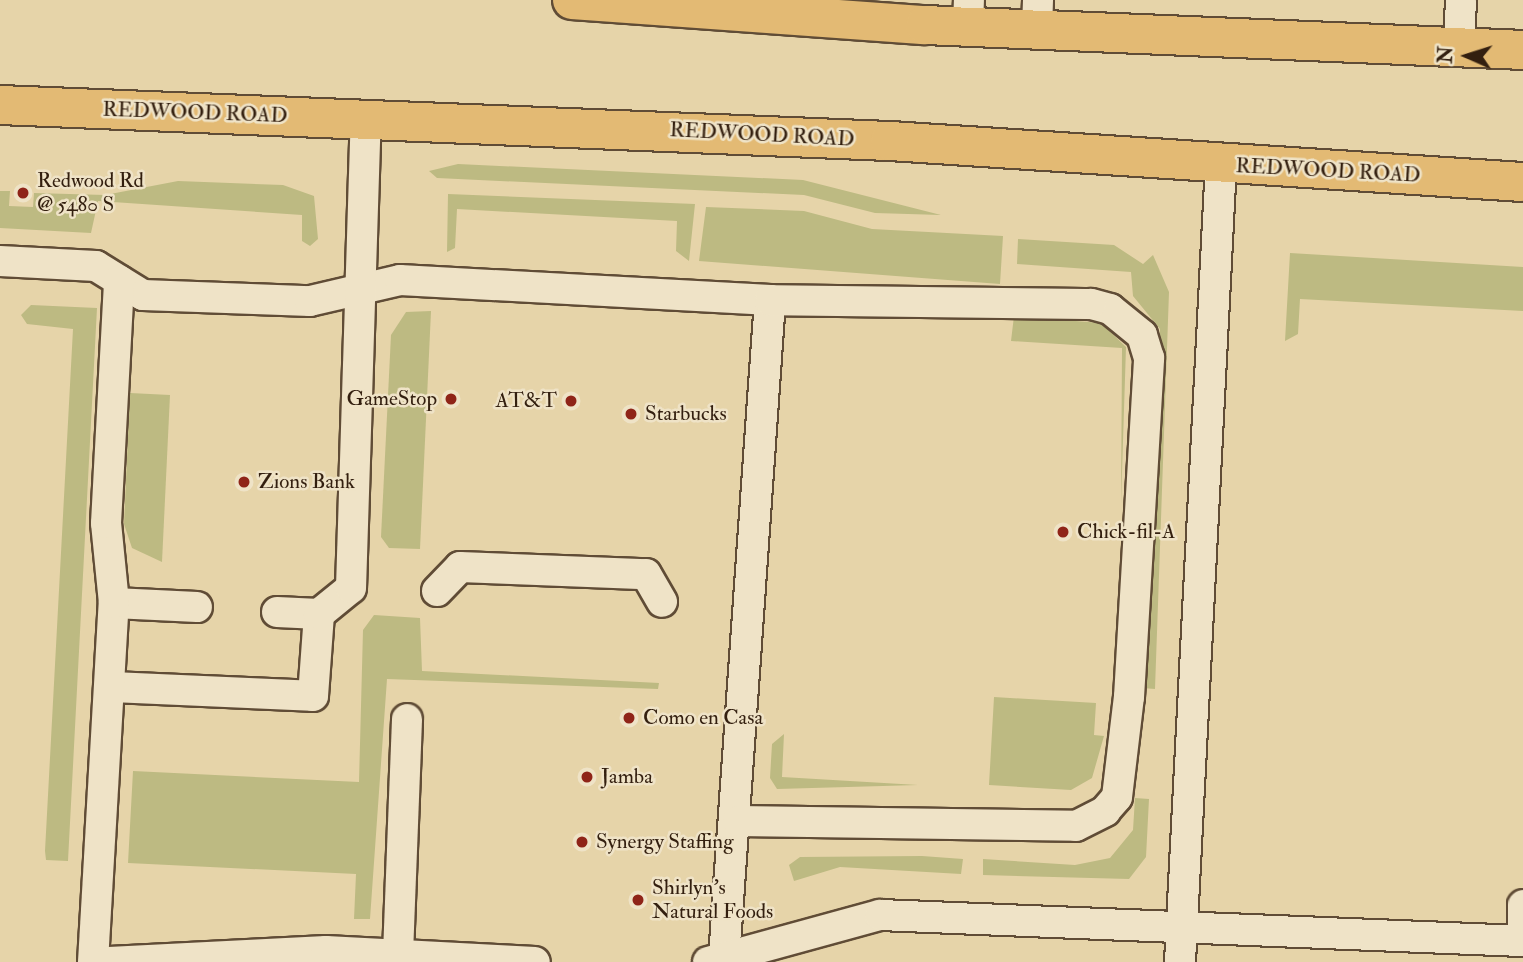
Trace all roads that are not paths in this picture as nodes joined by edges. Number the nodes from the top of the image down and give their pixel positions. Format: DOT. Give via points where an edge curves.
graph roads {
  1 [pos="572,0"];
  2 [pos="1461,0"];
  3 [pos="969,13"];
  4 [pos="1037,14"];
  5 [pos="1459,46"];
  6 [pos="1523,50"];
  7 [pos="0,105"];
  8 [pos="366,120"];
  9 [pos="1221,165"];
  10 [pos="1523,182"];
  11 [pos="0,261"];
  12 [pos="120,280"];
  13 [pos="358,290"];
  14 [pos="770,300"];
  15 [pos="437,591"];
  16 [pos="662,602"];
  17 [pos="114,603"];
  18 [pos="197,607"];
  19 [pos="277,612"];
  20 [pos="319,614"];
  21 [pos="110,687"];
  22 [pos="407,719"];
  23 [pos="738,821"];
  24 [pos="1523,905"];
  25 [pos="1182,927"];
  26 [pos="1522,941"];
  27 [pos="398,954"];
  28 [pos="253,958"];
  29 [pos="716,960"];
  30 [pos="93,962"];
  31 [pos="109,962"];
  32 [pos="535,962"];
  33 [pos="1180,962"];
  1 -- 3 [label="main road"];
  2 -- 5 [label="lane"];
  3 -- 4 [label="main road"];
  4 -- 5 [label="main road"];
  5 -- 6 [label="main road"];
  7 -- 8 [label="main road, REDWOOD ROAD"];
  8 -- 9 [label="main road, REDWOOD ROAD" via="890,141"];
  8 -- 13 [label="lane"];
  9 -- 10 [label="main road, REDWOOD ROAD"];
  9 -- 25 [label="lane"];
  11 -- 12 [label="lane" via="96,266"];
  12 -- 13 [label="lane" via="143,295 310,301"];
  12 -- 17 [label="lane" via="106,523"];
  13 -- 14 [label="lane" via="400,279"];
  13 -- 20 [label="lane" via="351,587"];
  14 -- 23 [label="lane"];
  14 -- 23 [label="lane" via="920,307 949,298 1091,304 1110,309 1142,335 1148,372 1125,763 1117,797 1091,821 1062,829 993,822 821,826"];
  15 -- 16 [label="lane" via="460,567 646,574"];
  17 -- 18 [label="lane"];
  17 -- 21 [label="lane"];
  19 -- 20 [label="lane"];
  20 -- 21 [label="lane" via="313,696"];
  21 -- 30 [label="lane"];
  22 -- 27 [label="lane"];
  23 -- 29 [label="lane"];
  24 -- 26 [label="lane"];
  25 -- 26 [label="lane"];
  25 -- 29 [label="lane" via="880,915"];
  25 -- 33 [label="lane"];
  27 -- 28 [label="lane"];
  27 -- 32 [label="lane"];
  28 -- 31 [label="lane"];
}
